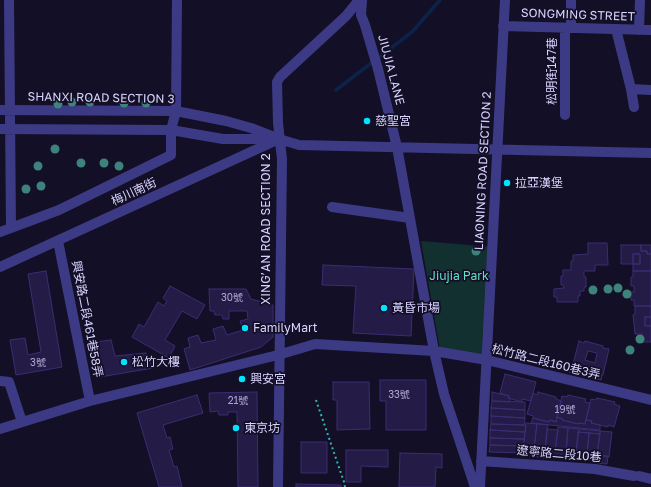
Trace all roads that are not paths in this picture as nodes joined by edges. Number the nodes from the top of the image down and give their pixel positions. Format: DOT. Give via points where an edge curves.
graph roads {
  1 [pos="9,0"];
  2 [pos="177,0"];
  3 [pos="361,0"];
  4 [pos="505,0"];
  5 [pos="571,0"];
  6 [pos="640,0"];
  7 [pos="503,26"];
  8 [pos="568,28"];
  9 [pos="616,29"];
  10 [pos="639,30"];
  11 [pos="651,30"];
  12 [pos="631,89"];
  13 [pos="651,90"];
  14 [pos="634,107"];
  15 [pos="5,110"];
  16 [pos="176,111"];
  17 [pos="565,114"];
  18 [pos="11,128"];
  19 [pos="0,129"];
  20 [pos="171,130"];
  21 [pos="279,139"];
  22 [pos="397,147"];
  23 [pos="497,150"];
  24 [pos="651,153"];
  25 [pos="332,207"];
  26 [pos="410,218"];
  27 [pos="11,228"];
  28 [pos="0,232"];
  29 [pos="58,241"];
  30 [pos="0,267"];
  31 [pos="434,351"];
  32 [pos="278,355"];
  33 [pos="487,360"];
  34 [pos="0,381"];
  35 [pos="651,400"];
  36 [pos="90,401"];
  37 [pos="22,422"];
  38 [pos="0,429"];
  39 [pos="482,461"];
  40 [pos="651,479"];
  41 [pos="278,487"];
  42 [pos="475,487"];
  43 [pos="480,487"];
  1 -- 15 [label="street"];
  2 -- 16 [label="street"];
  3 -- 21 [label="street, XING’AN ROAD SECTION 2" via="277,82"];
  3 -- 22 [label="street, JIUJIA LANE" via="361,15 378,69"];
  4 -- 7 [label="street, LIAONING ROAD SECTION 2"];
  5 -- 8 [label="street, 松明街147巷"];
  6 -- 10 [label="street"];
  7 -- 8 [label="street, SONGMING STREET"];
  7 -- 23 [label="street, LIAONING ROAD SECTION 2"];
  8 -- 9 [label="street, SONGMING STREET"];
  8 -- 17 [label="street, 松明街147巷"];
  9 -- 10 [label="street, SONGMING STREET"];
  9 -- 12 [label="street"];
  10 -- 11 [label="street, SONGMING STREET"];
  12 -- 13 [label="street"];
  12 -- 14 [label="street"];
  15 -- 16 [label="street, SHANXI ROAD SECTION 3"];
  15 -- 18 [label="street"];
  16 -- 20 [label="street"];
  16 -- 21 [label="street, SHANXI ROAD SECTION 3" via="226,121"];
  18 -- 19 [label="street"];
  18 -- 20 [label="street"];
  18 -- 27 [label="street"];
  20 -- 21 [label="street" via="223,139"];
  20 -- 27 [label="street" via="171,155 60,210"];
  21 -- 22 [label="street" via="299,145"];
  21 -- 29 [label="street, 梅川南街"];
  21 -- 32 [label="street, XING’AN ROAD SECTION 2" via="282,159"];
  22 -- 23 [label="street"];
  22 -- 26 [label="street, JIUJIA LANE"];
  23 -- 24 [label="street"];
  23 -- 33 [label="street, LIAONING ROAD SECTION 2"];
  25 -- 26 [label="street"];
  26 -- 31 [label="street, JIUJIA LANE"];
  27 -- 28 [label="street"];
  29 -- 30 [label="street, 梅川南街"];
  29 -- 36 [label="street, 興安路二段461巷58弄"];
  31 -- 32 [label="street, 松竹路二段160巷3弄" via="315,344"];
  31 -- 33 [label="street, 松竹路二段160巷3弄"];
  31 -- 42 [label="street, JIUJIA LANE" via="444,394"];
  32 -- 36 [label="street, 松竹路二段160巷3弄"];
  32 -- 41 [label="street, XING’AN ROAD SECTION 2"];
  33 -- 35 [label="street, 松竹路二段160巷3弄"];
  33 -- 39 [label="street, LIAONING ROAD SECTION 2"];
  34 -- 37 [label="street" via="9,382"];
  36 -- 37 [label="street, 松竹路二段160巷3弄"];
  37 -- 38 [label="street, 松竹路二段160巷3弄"];
  39 -- 40 [label="street, 遼寧路二段10巷" via="595,469"];
  39 -- 43 [label="street, LIAONING ROAD SECTION 2"];
}
